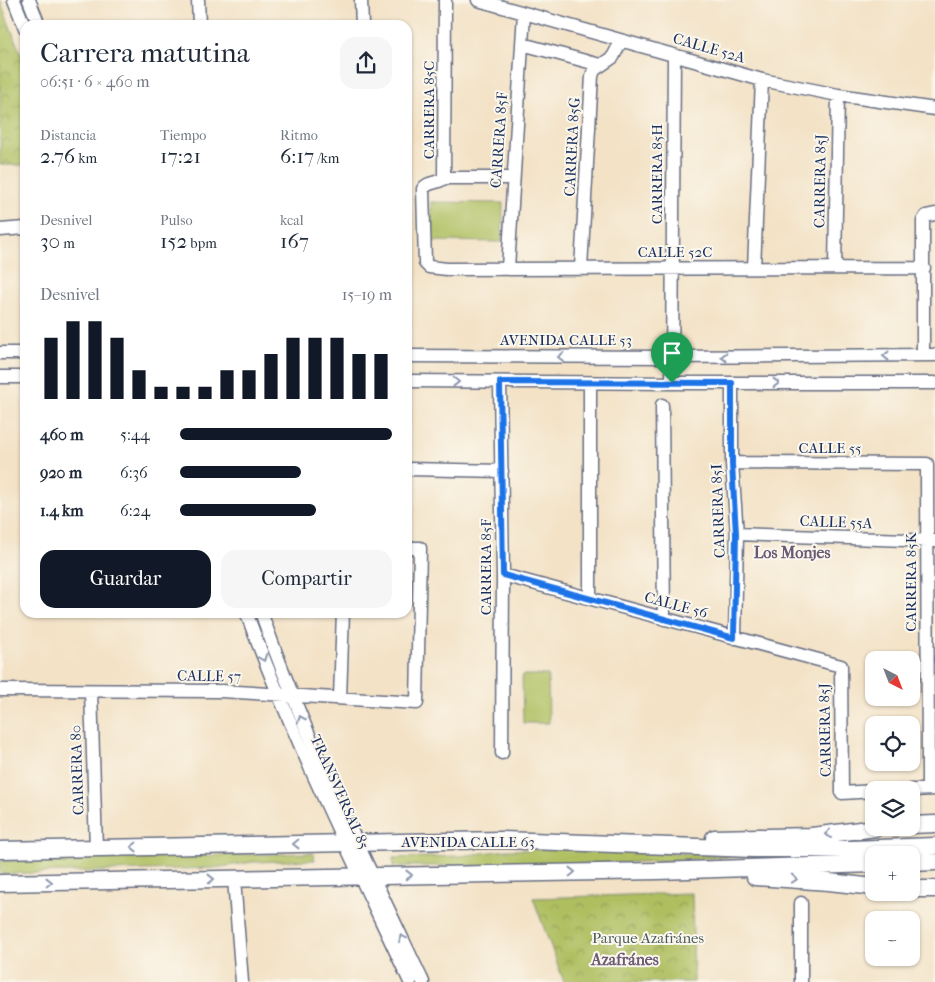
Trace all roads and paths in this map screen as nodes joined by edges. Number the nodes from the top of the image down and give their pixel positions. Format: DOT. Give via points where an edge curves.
graph roads {
  1 [pos="14,0"];
  2 [pos="29,0"];
  3 [pos="198,0"];
  4 [pos="361,0"];
  5 [pos="445,0"];
  6 [pos="485,1"];
  7 [pos="524,13"];
  8 [pos="22,20"];
  9 [pos="37,20"];
  10 [pos="199,20"];
  11 [pos="362,20"];
  12 [pos="621,40"];
  13 [pos="522,44"];
  14 [pos="674,55"];
  15 [pos="600,65"];
  16 [pos="762,80"];
  17 [pos="838,95"];
  18 [pos="933,110"];
  19 [pos="444,178"];
  20 [pos="513,178"];
  21 [pos="930,215"];
  22 [pos="20,228"];
  23 [pos="0,230"];
  24 [pos="426,265"];
  25 [pos="508,268"];
  26 [pos="581,268"];
  27 [pos="673,268"];
  28 [pos="754,268"];
  29 [pos="835,268"];
  30 [pos="924,268"];
  31 [pos="0,353"];
  32 [pos="20,353"];
  33 [pos="929,355"];
  34 [pos="412,356"];
  35 [pos="672,357"];
  36 [pos="0,376"];
  37 [pos="20,377"];
  38 [pos="412,381"];
  39 [pos="500,382"];
  40 [pos="590,383"];
  41 [pos="672,383"];
  42 [pos="732,383"];
  43 [pos="935,383"];
  44 [pos="662,405"];
  45 [pos="732,464"];
  46 [pos="927,464"];
  47 [pos="412,469"];
  48 [pos="502,471"];
  49 [pos="736,534"];
  50 [pos="931,540"];
  51 [pos="414,548"];
  52 [pos="503,575"];
  53 [pos="590,598"];
  54 [pos="249,618"];
  55 [pos="263,618"];
  56 [pos="343,618"];
  57 [pos="664,619"];
  58 [pos="734,638"];
  59 [pos="840,666"];
  60 [pos="0,690"];
  61 [pos="91,691"];
  62 [pos="285,695"];
  63 [pos="340,698"];
  64 [pos="502,753"];
  65 [pos="931,789"];
  66 [pos="865,792"];
  67 [pos="935,824"];
  68 [pos="920,825"];
  69 [pos="865,829"];
  70 [pos="351,843"];
  71 [pos="652,844"];
  72 [pos="935,846"];
  73 [pos="96,848"];
  74 [pos="0,850"];
  75 [pos="851,857"];
  76 [pos="865,861"];
  77 [pos="935,862"];
  78 [pos="920,863"];
  79 [pos="658,871"];
  80 [pos="367,876"];
  81 [pos="234,879"];
  82 [pos="0,883"];
  83 [pos="865,886"];
  84 [pos="920,889"];
  85 [pos="935,889"];
  86 [pos="801,903"];
  87 [pos="242,982"];
  88 [pos="410,982"];
  89 [pos="423,982"];
  90 [pos="801,982"];
  1 -- 8 [label="street"];
  2 -- 9 [label="street"];
  3 -- 10 [label="street"];
  4 -- 11 [label="street"];
  5 -- 19 [label="street, CARRERA 85C"];
  6 -- 7 [label="street, CALLE 52A"];
  7 -- 12 [label="street, CALLE 52A"];
  7 -- 13 [label="street, CARRERA 85F"];
  12 -- 14 [label="street, CALLE 52A"];
  12 -- 15 [label="street, CARRERA 85G" via="613,57"];
  13 -- 15 [label="street"];
  13 -- 20 [label="street, CARRERA 85F"];
  14 -- 16 [label="street, CALLE 52A"];
  14 -- 27 [label="street, CARRERA 85H"];
  15 -- 26 [label="street, CARRERA 85G" via="592,76"];
  16 -- 17 [label="street, CALLE 52A"];
  16 -- 28 [label="street"];
  17 -- 18 [label="street, CALLE 52A"];
  17 -- 29 [label="street, CARRERA 85J"];
  19 -- 20 [label="street"];
  19 -- 24 [label="street, CARRERA 85C" via="423,189"];
  20 -- 25 [label="street, CARRERA 85F"];
  21 -- 30 [label="street" via="923,221"];
  22 -- 23 [label="street"];
  24 -- 25 [label="street, CALLE 52C" via="447,269"];
  25 -- 26 [label="street, CALLE 52C"];
  26 -- 27 [label="street, CALLE 52C"];
  27 -- 28 [label="street, CALLE 52C"];
  27 -- 35 [label="street, CARRERA 85H"];
  28 -- 29 [label="street, CALLE 52C"];
  29 -- 30 [label="street, CALLE 52C"];
  30 -- 33 [label="street"];
  31 -- 32 [label="street"];
  33 -- 35 [label="street, AVENIDA CALLE 53, one-way"];
  35 -- 34 [label="street, AVENIDA CALLE 53, one-way"];
  35 -- 41 [label="street, CARRERA 85H"];
  36 -- 37 [label="street"];
  38 -- 39 [label="street, one-way"];
  39 -- 40 [label="street"];
  39 -- 48 [label="street, CARRERA 85F"];
  40 -- 41 [label="street"];
  40 -- 53 [label="street"];
  41 -- 42 [label="street"];
  42 -- 43 [label="street, one-way"];
  42 -- 45 [label="street, CARRERA 85I"];
  44 -- 57 [label="street"];
  45 -- 46 [label="street, CALLE 55"];
  45 -- 49 [label="street, CARRERA 85I"];
  46 -- 50 [label="street, CARRERA 85K"];
  47 -- 48 [label="street"];
  48 -- 52 [label="street, CARRERA 85F"];
  49 -- 50 [label="street, CALLE 55A"];
  49 -- 58 [label="street, CARRERA 85I"];
  50 -- 65 [label="street, CARRERA 85K"];
  51 -- 63 [label="street, CALLE 57" via="417,703"];
  52 -- 53 [label="street, CALLE 56"];
  52 -- 64 [label="street, CARRERA 85F"];
  53 -- 57 [label="street, CALLE 56"];
  54 -- 62 [label="street, TRANSVERSAL 85, one-way"];
  55 -- 62 [label="street, TRANSVERSAL 85"];
  56 -- 63 [label="street"];
  57 -- 58 [label="street, CALLE 56"];
  58 -- 59 [label="street, CALLE 56"];
  59 -- 66 [label="street, CARRERA 85J" via="842,793"];
  60 -- 61 [label="street, CALLE 57"];
  61 -- 62 [label="street, CALLE 57" via="221,691"];
  61 -- 73 [label="street, CARRERA 80"];
  62 -- 63 [label="street, CALLE 57"];
  62 -- 70 [label="street, TRANSVERSAL 85"];
  67 -- 68 [label="main road"];
  69 -- 71 [label="main road, one-way" via="812,836 729,837"];
  70 -- 71 [label="main road, AVENIDA CALLE 63" via="502,840"];
  70 -- 73 [label="main road, AVENIDA CALLE 63, one-way"];
  70 -- 80 [label="street, TRANSVERSAL 85"];
  71 -- 75 [label="main road, AVENIDA CALLE 63"];
  72 -- 75 [label="main road, AVENIDA CALLE 63"];
  73 -- 74 [label="main road, AVENIDA CALLE 63"];
  75 -- 76 [label="main road, AVENIDA CALLE 63"];
  75 -- 79 [label="main road, AVENIDA CALLE 63"];
  77 -- 78 [label="main road"];
  80 -- 79 [label="main road, AVENIDA CALLE 63, one-way"];
  79 -- 83 [label="main road, one-way"];
  80 -- 81 [label="main road, AVENIDA CALLE 63"];
  80 -- 88 [label="street, TRANSVERSAL 85"];
  89 -- 80 [label="street, TRANSVERSAL 85, one-way"];
  82 -- 81 [label="main road, AVENIDA CALLE 63, one-way"];
  81 -- 87 [label="street"];
  84 -- 85 [label="main road"];
  86 -- 90 [label="street"];
}
